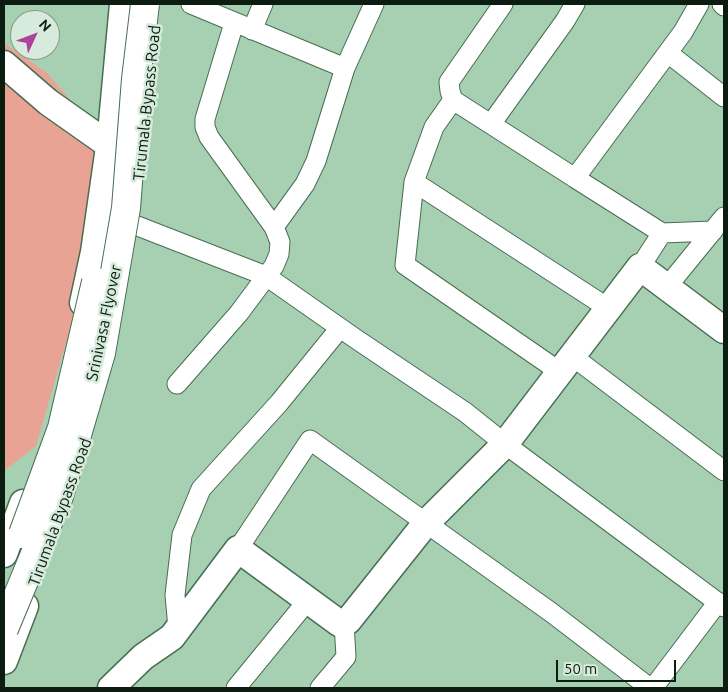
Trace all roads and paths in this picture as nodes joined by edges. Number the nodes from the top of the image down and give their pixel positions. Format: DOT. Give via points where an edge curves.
graph roads {
  1 [pos="123,4"];
  2 [pos="130,4"];
  3 [pos="145,4"];
  4 [pos="158,4"];
  5 [pos="191,4"];
  6 [pos="262,4"];
  7 [pos="374,4"];
  8 [pos="503,4"];
  9 [pos="575,4"];
  10 [pos="699,4"];
  11 [pos="234,23"];
  12 [pos="252,30"];
  13 [pos="668,53"];
  14 [pos="4,64"];
  15 [pos="345,68"];
  16 [pos="724,97"];
  17 [pos="453,100"];
  18 [pos="490,124"];
  19 [pos="109,145"];
  20 [pos="140,147"];
  21 [pos="575,178"];
  22 [pos="414,182"];
  23 [pos="718,224"];
  24 [pos="135,225"];
  25 [pos="274,227"];
  26 [pos="662,233"];
  27 [pos="640,267"];
  28 [pos="266,276"];
  29 [pos="666,288"];
  30 [pos="608,308"];
  31 [pos="340,328"];
  32 [pos="724,330"];
  33 [pos="566,364"];
  34 [pos="177,384"];
  35 [pos="505,444"];
  36 [pos="724,471"];
  37 [pos="426,523"];
  38 [pos="238,549"];
  39 [pos="4,554"];
  40 [pos="4,581"];
  41 [pos="308,600"];
  42 [pos="721,605"];
  43 [pos="344,623"];
  44 [pos="178,628"];
  45 [pos="4,629"];
  46 [pos="4,661"];
  47 [pos="111,688"];
  48 [pos="236,688"];
  49 [pos="320,688"];
  50 [pos="652,688"];
  1 -- 19 [label="street, Tirumala Bypass Road"];
  2 -- 40 [label="main road, Srinivasa Flyover, bridge" via="119,138 102,251 62,428"];
  3 -- 45 [label="main road, Srinivasa Flyover, bridge" via="126,208 101,353 58,496"];
  4 -- 20 [label="street, Tirumala Bypass Road"];
  5 -- 11 [label="street"];
  6 -- 12 [label="street"];
  7 -- 15 [label="street"];
  8 -- 17 [label="street" via="449,82"];
  9 -- 18 [label="street"];
  10 -- 13 [label="street"];
  11 -- 12 [label="street"];
  11 -- 25 [label="street" via="205,127"];
  12 -- 15 [label="street"];
  13 -- 16 [label="street"];
  13 -- 21 [label="street"];
  14 -- 19 [label="street" via="48,102"];
  15 -- 25 [label="street" via="316,161 305,184"];
  17 -- 18 [label="street"];
  17 -- 22 [label="street" via="434,126"];
  18 -- 21 [label="street"];
  19 -- 20 [label="street"];
  19 -- 39 [label="street, Tirumala Bypass Road" via="94,252 80,320 44,448"];
  20 -- 24 [label="street, Tirumala Bypass Road"];
  21 -- 26 [label="street"];
  22 -- 30 [label="street"];
  22 -- 33 [label="street" via="405,265"];
  23 -- 26 [label="street"];
  23 -- 29 [label="street"];
  24 -- 28 [label="street"];
  24 -- 46 [label="street, Tirumala Bypass Road" via="110,362 79,471"];
  25 -- 28 [label="street" via="280,242 279,254"];
  26 -- 27 [label="street"];
  27 -- 29 [label="street"];
  27 -- 30 [label="street"];
  28 -- 31 [label="street"];
  28 -- 34 [label="street" via="239,313"];
  29 -- 32 [label="street"];
  30 -- 33 [label="street"];
  31 -- 35 [label="street" via="466,412"];
  31 -- 44 [label="street" via="279,403 201,489 182,535 175,595"];
  33 -- 35 [label="street"];
  33 -- 36 [label="street"];
  35 -- 37 [label="street"];
  35 -- 42 [label="street"];
  37 -- 38 [label="street" via="310,440"];
  37 -- 43 [label="street"];
  37 -- 50 [label="street"];
  38 -- 41 [label="street"];
  38 -- 44 [label="street"];
  41 -- 43 [label="street" via="339,623"];
  41 -- 48 [label="street"];
  42 -- 50 [label="street"];
  43 -- 49 [label="street" via="346,657"];
  44 -- 47 [label="street" via="172,637 143,657"];
}
